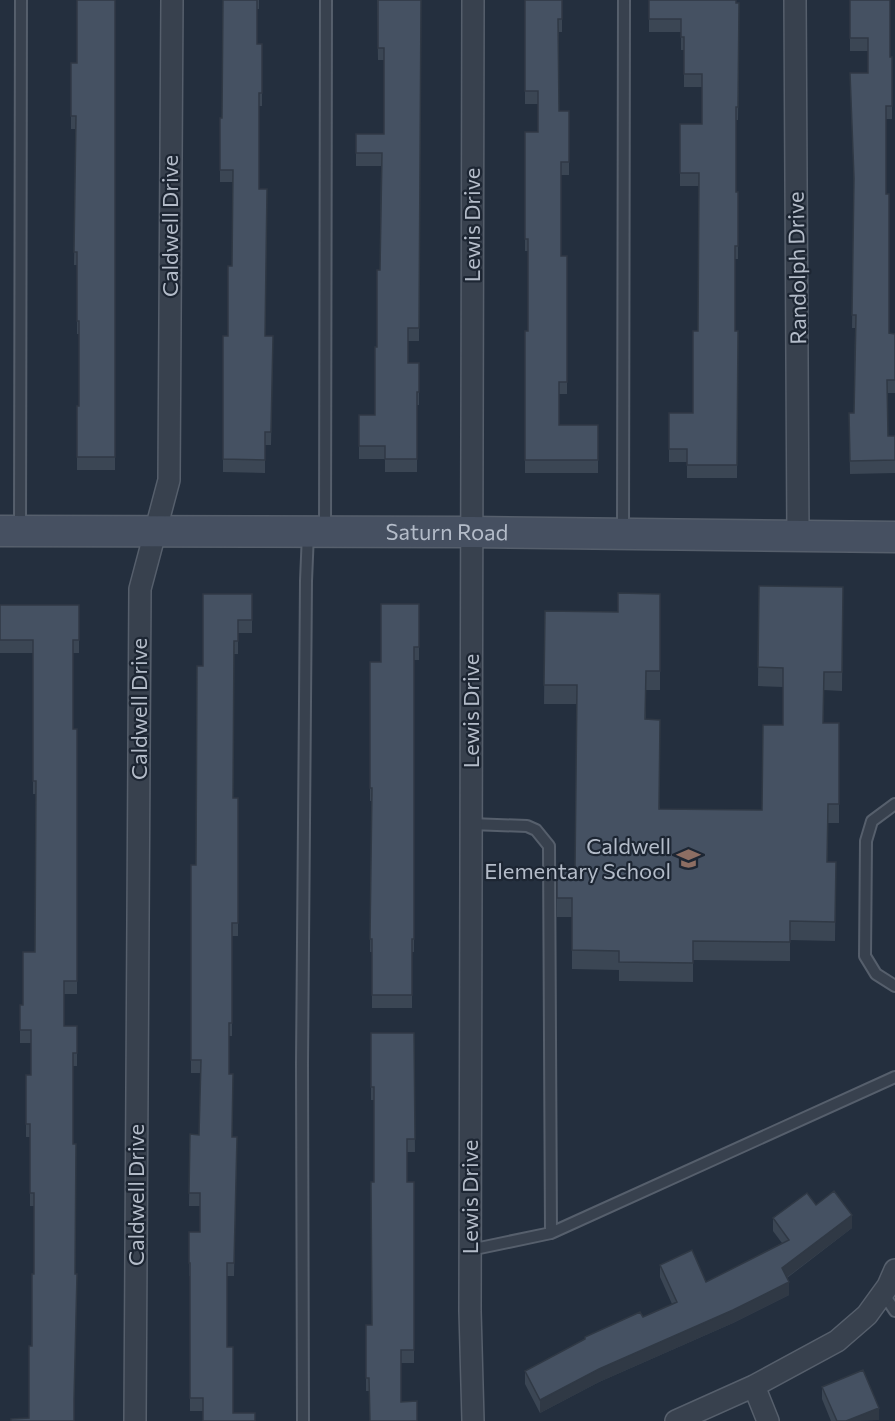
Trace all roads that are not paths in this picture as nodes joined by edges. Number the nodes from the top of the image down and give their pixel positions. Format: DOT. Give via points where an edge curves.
graph roads {
  1 [pos="21,0"];
  2 [pos="172,0"];
  3 [pos="326,0"];
  4 [pos="472,0"];
  5 [pos="624,0"];
  6 [pos="795,0"];
  7 [pos="10,531"];
  8 [pos="155,531"];
  9 [pos="317,532"];
  10 [pos="472,532"];
  11 [pos="623,534"];
  12 [pos="798,536"];
  13 [pos="895,537"];
  14 [pos="895,804"];
  15 [pos="471,824"];
  16 [pos="895,986"];
  17 [pos="895,1077"];
  18 [pos="550,1233"];
  19 [pos="470,1250"];
  20 [pos="895,1270"];
  21 [pos="883,1293"];
  22 [pos="895,1311"];
  23 [pos="754,1386"];
  24 [pos="135,1421"];
  25 [pos="303,1421"];
  26 [pos="473,1421"];
  27 [pos="676,1421"];
  28 [pos="768,1421"];
  1 -- 7 [label="lane"];
  2 -- 8 [label="street, Caldwell Drive" via="169,480"];
  3 -- 9 [label="lane"];
  4 -- 10 [label="street, Lewis Drive"];
  5 -- 11 [label="lane"];
  6 -- 12 [label="street, Randolph Drive"];
  7 -- 8 [label="street, Saturn Road"];
  8 -- 9 [label="street, Saturn Road"];
  8 -- 24 [label="street, Caldwell Drive" via="140,589"];
  9 -- 10 [label="street, Saturn Road"];
  9 -- 25 [label="lane" via="306,581"];
  10 -- 11 [label="street, Saturn Road"];
  10 -- 15 [label="street, Lewis Drive"];
  11 -- 12 [label="street, Saturn Road"];
  12 -- 13 [label="street, Saturn Road"];
  14 -- 16 [label="lane" via="872,821 866,841 865,933 865,956 876,974"];
  15 -- 18 [label="lane" via="527,826 549,846"];
  15 -- 19 [label="street, Lewis Drive"];
  17 -- 18 [label="lane"];
  18 -- 19 [label="lane"];
  19 -- 26 [label="street, Lewis Drive"];
  20 -- 21 [label="street"];
  21 -- 22 [label="lane"];
  21 -- 23 [label="street" via="867,1315 837,1341"];
  23 -- 27 [label="street"];
  23 -- 28 [label="street"];
}
